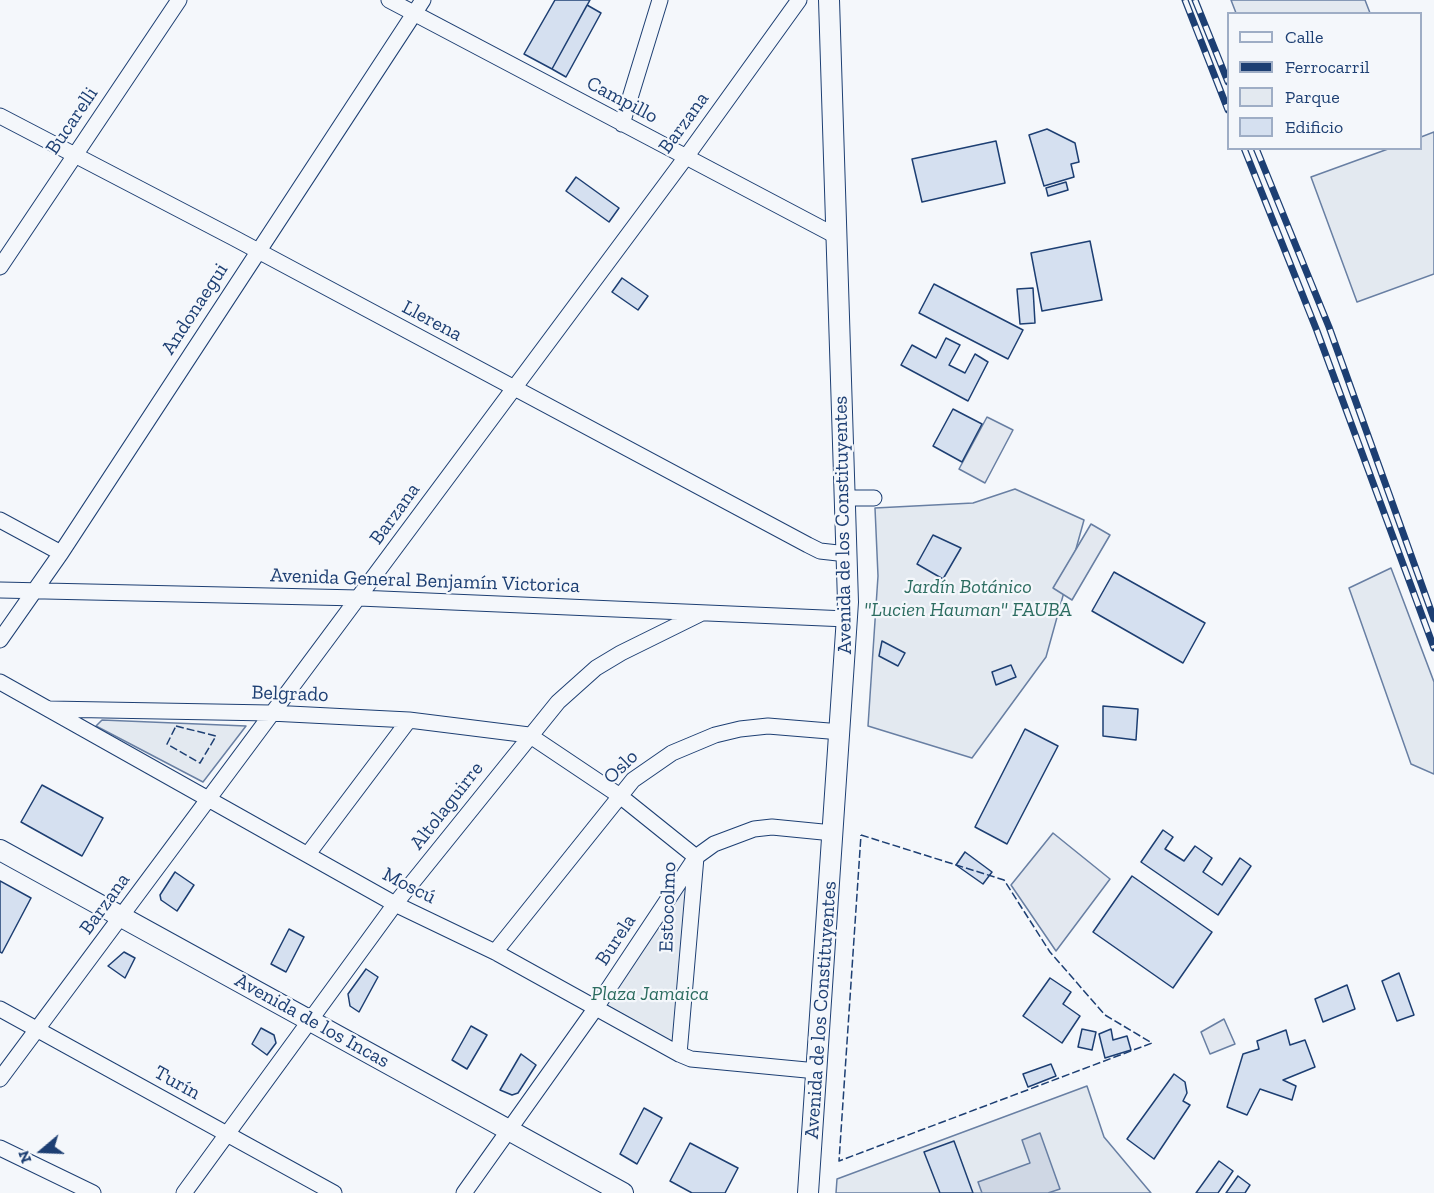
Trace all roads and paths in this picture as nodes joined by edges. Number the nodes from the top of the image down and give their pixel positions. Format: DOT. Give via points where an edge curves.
graph roads {
  1 [pos="179,0"];
  2 [pos="389,0"];
  3 [pos="423,0"];
  4 [pos="660,0"];
  5 [pos="799,0"];
  6 [pos="829,0"];
  7 [pos="414,14"];
  8 [pos="0,116"];
  9 [pos="622,124"];
  10 [pos="74,155"];
  11 [pos="686,157"];
  12 [pos="836,236"];
  13 [pos="258,251"];
  14 [pos="0,267"];
  15 [pos="513,389"];
  16 [pos="845,498"];
  17 [pos="874,498"];
  18 [pos="0,520"];
  19 [pos="61,553"];
  20 [pos="847,554"];
  21 [pos="0,590"];
  22 [pos="35,591"];
  23 [pos="359,598"];
  24 [pos="704,612"];
  25 [pos="847,619"];
  26 [pos="0,640"];
  27 [pos="0,682"];
  28 [pos="48,709"];
  29 [pos="270,713"];
  30 [pos="409,720"];
  31 [pos="841,732"];
  32 [pos="529,735"];
  33 [pos="620,796"];
  34 [pos="207,798"];
  35 [pos="834,833"];
  36 [pos="0,850"];
  37 [pos="308,854"];
  38 [pos="696,857"];
  39 [pos="395,904"];
  40 [pos="122,917"];
  41 [pos="495,952"];
  42 [pos="0,1009"];
  43 [pos="595,1010"];
  44 [pos="312,1021"];
  45 [pos="38,1029"];
  46 [pos="679,1054"];
  47 [pos="817,1071"];
  48 [pos="0,1079"];
  49 [pos="510,1130"];
  50 [pos="227,1135"];
  51 [pos="0,1148"];
  52 [pos="93,1193"];
  53 [pos="184,1193"];
  54 [pos="334,1193"];
  55 [pos="464,1193"];
  56 [pos="623,1193"];
  57 [pos="808,1193"];
  1 -- 10 [label="street, Bucarelli"];
  2 -- 7 [label="street, Campillo"];
  3 -- 7 [label="street, Andonaegui"];
  4 -- 9 [label="street"];
  5 -- 11 [label="street, Barzana"];
  6 -- 12 [label="main road, Avenida de los Constituyentes"];
  7 -- 9 [label="street, Campillo"];
  7 -- 13 [label="street, Andonaegui"];
  8 -- 10 [label="street, Llerena"];
  9 -- 11 [label="street, Campillo"];
  10 -- 13 [label="street, Llerena"];
  10 -- 14 [label="street, Bucarelli"];
  11 -- 12 [label="street, Campillo"];
  11 -- 15 [label="street, Barzana"];
  12 -- 16 [label="main road, Avenida de los Constituyentes"];
  13 -- 15 [label="street, Llerena"];
  13 -- 19 [label="street, Andonaegui"];
  15 -- 20 [label="street, Llerena" via="814,548"];
  15 -- 23 [label="street, Barzana"];
  16 -- 17 [label="street"];
  16 -- 20 [label="main road, Avenida de los Constituyentes"];
  18 -- 19 [label="street"];
  19 -- 22 [label="street, Andonaegui"];
  20 -- 25 [label="main road, Avenida de los Constituyentes"];
  21 -- 22 [label="street, Avenida General Benjamín Victorica"];
  22 -- 23 [label="street, Avenida General Benjamín Victorica"];
  22 -- 26 [label="street, Andonaegui"];
  23 -- 24 [label="street, Avenida General Benjamín Victorica"];
  23 -- 29 [label="street, Barzana"];
  24 -- 25 [label="street, Avenida General Benjamín Victorica"];
  24 -- 32 [label="street, Altolaguirre" via="596,668"];
  25 -- 31 [label="main road, Avenida de los Constituyentes"];
  27 -- 28 [label="street, Moscú"];
  28 -- 29 [label="street, Belgrado"];
  28 -- 34 [label="street, Moscú"];
  29 -- 30 [label="street, Belgrado"];
  29 -- 34 [label="street, Barzana"];
  30 -- 32 [label="street, Belgrado"];
  30 -- 37 [label="street"];
  31 -- 33 [label="street, Oslo" via="768,726 715,735 652,765"];
  31 -- 35 [label="main road, Avenida de los Constituyentes"];
  32 -- 33 [label="street, Estocolmo"];
  32 -- 39 [label="street, Altolaguirre"];
  33 -- 38 [label="street, Estocolmo"];
  33 -- 41 [label="street, Oslo"];
  34 -- 37 [label="street, Moscú"];
  34 -- 40 [label="street, Barzana"];
  35 -- 38 [label="street, Burela" via="753,829 714,844"];
  35 -- 47 [label="main road, Avenida de los Constituyentes"];
  36 -- 40 [label="main road, Avenida de los Incas"];
  37 -- 39 [label="street, Moscú"];
  38 -- 43 [label="street, Burela"];
  38 -- 46 [label="street, Estocolmo"];
  39 -- 41 [label="street, Moscú"];
  39 -- 44 [label="street, Altolaguirre"];
  40 -- 44 [label="main road, Avenida de los Incas"];
  40 -- 45 [label="street, Barzana"];
  41 -- 43 [label="street, Moscú"];
  42 -- 45 [label="street, Turín"];
  43 -- 46 [label="street, Moscú"];
  43 -- 49 [label="street, Burela"];
  44 -- 49 [label="main road, Avenida de los Incas"];
  44 -- 50 [label="street, Altolaguirre"];
  45 -- 48 [label="street, Barzana"];
  45 -- 50 [label="street, Turín"];
  46 -- 47 [label="street, Moscú" via="691,1059"];
  47 -- 57 [label="main road, Avenida de los Constituyentes"];
  49 -- 55 [label="street, Burela"];
  49 -- 56 [label="main road, Avenida de los Incas"];
  50 -- 53 [label="street, Altolaguirre"];
  50 -- 54 [label="street, Turín"];
  51 -- 52 [label="street"];
}
